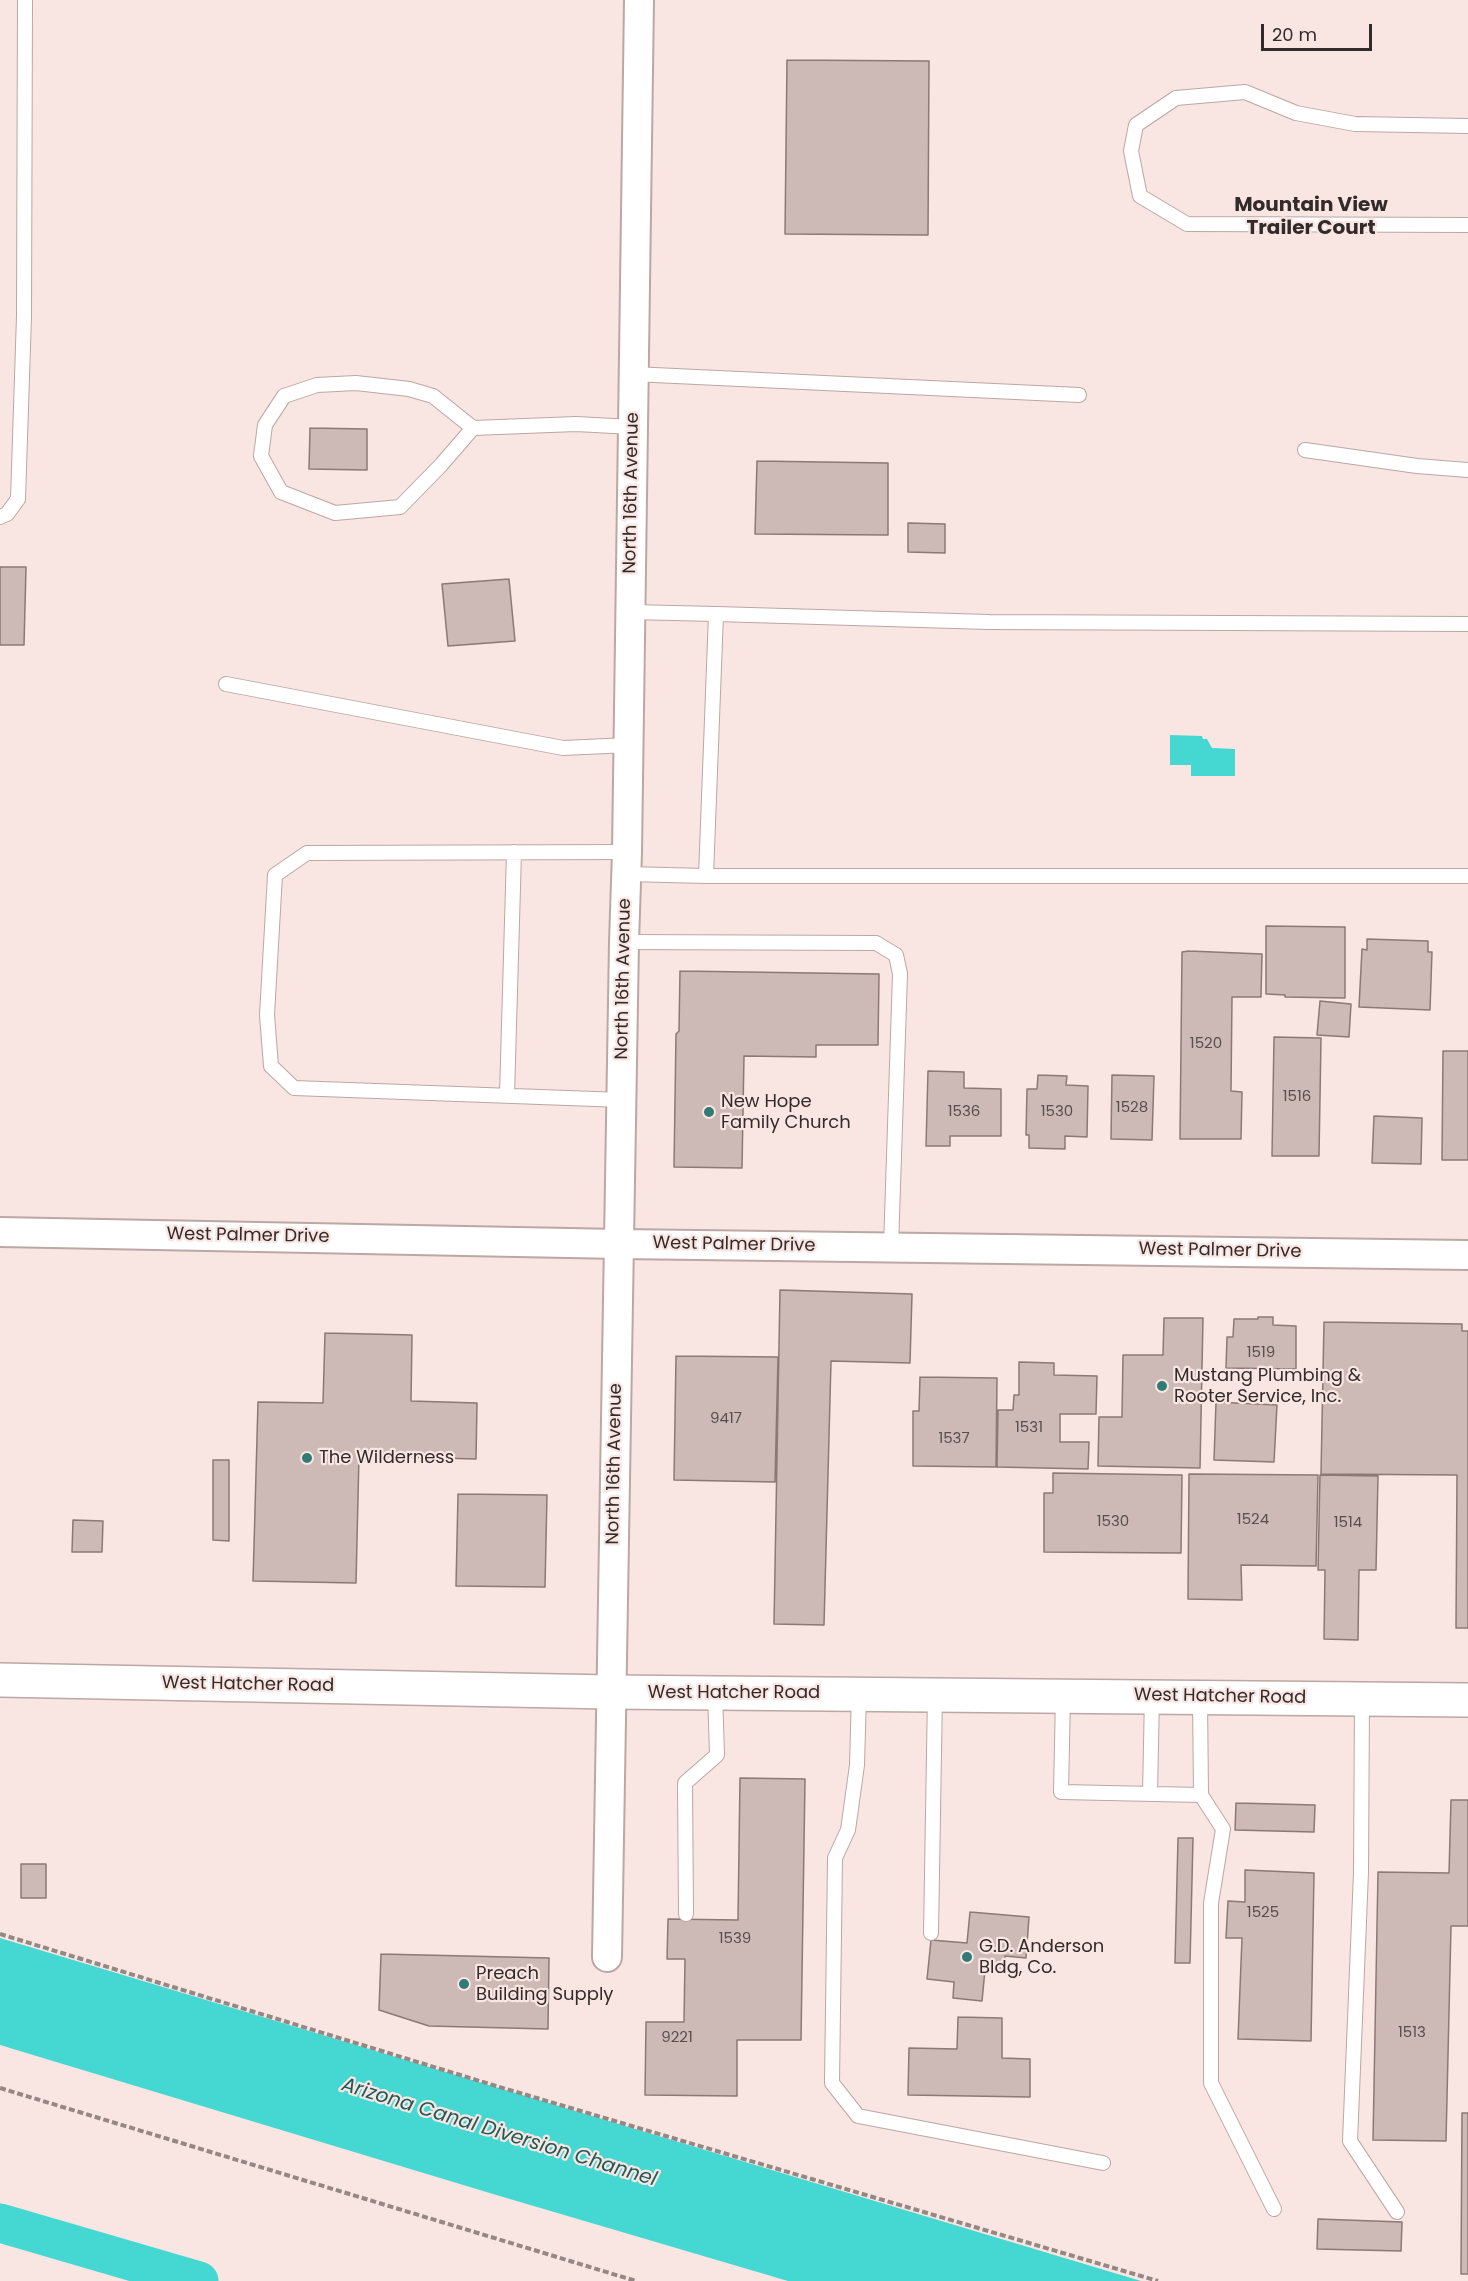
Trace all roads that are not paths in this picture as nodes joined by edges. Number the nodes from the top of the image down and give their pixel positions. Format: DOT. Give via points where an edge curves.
graph roads {
  1 [pos="25,0"];
  2 [pos="639,0"];
  3 [pos="1468,126"];
  4 [pos="1468,225"];
  5 [pos="633,374"];
  6 [pos="1079,395"];
  7 [pos="632,427"];
  8 [pos="473,428"];
  9 [pos="1305,450"];
  10 [pos="1468,470"];
  11 [pos="0,517"];
  12 [pos="631,612"];
  13 [pos="716,614"];
  14 [pos="1468,624"];
  15 [pos="226,684"];
  16 [pos="629,745"];
  17 [pos="514,852"];
  18 [pos="627,863"];
  19 [pos="706,876"];
  20 [pos="1468,876"];
  21 [pos="624,942"];
  22 [pos="507,1095"];
  23 [pos="622,1100"];
  24 [pos="0,1232"];
  25 [pos="620,1244"];
  26 [pos="891,1247"];
  27 [pos="1468,1255"];
  28 [pos="0,1680"];
  29 [pos="610,1692"];
  30 [pos="715,1692"];
  31 [pos="859,1694"];
  32 [pos="935,1694"];
  33 [pos="1063,1696"];
  34 [pos="1152,1696"];
  35 [pos="1200,1697"];
  36 [pos="1362,1699"];
  37 [pos="1468,1701"];
  38 [pos="1150,1794"];
  39 [pos="1201,1795"];
  40 [pos="686,1914"];
  41 [pos="931,1933"];
  42 [pos="607,1957"];
  43 [pos="1103,2163"];
  44 [pos="1274,2208"];
  45 [pos="1397,2212"];
  1 -- 11 [label="lane" via="24,316 18,499"];
  2 -- 5 [label="street, North 16th Avenue"];
  3 -- 4 [label="lane" via="1355,124 1296,113 1245,92 1176,98 1136,125 1131,151 1140,196 1187,224"];
  5 -- 6 [label="lane"];
  5 -- 7 [label="street, North 16th Avenue"];
  7 -- 8 [label="lane" via="576,424"];
  7 -- 12 [label="street, North 16th Avenue"];
  8 -- 8 [label="lane" via="433,396 409,389 356,383 316,385 284,396 265,425 261,456 281,492 335,513 400,507"];
  9 -- 10 [label="lane"];
  12 -- 13 [label="lane"];
  12 -- 16 [label="street, North 16th Avenue"];
  13 -- 14 [label="lane" via="989,622"];
  13 -- 19 [label="lane"];
  15 -- 16 [label="lane" via="563,748"];
  16 -- 18 [label="street, North 16th Avenue"];
  17 -- 18 [label="lane"];
  17 -- 22 [label="lane"];
  17 -- 22 [label="lane" via="307,853 275,875 267,1015 271,1066 294,1088"];
  18 -- 19 [label="lane"];
  18 -- 21 [label="street, North 16th Avenue"];
  19 -- 20 [label="lane"];
  21 -- 23 [label="street, North 16th Avenue"];
  21 -- 26 [label="lane" via="876,943 896,955 900,974"];
  22 -- 23 [label="lane"];
  23 -- 25 [label="street, North 16th Avenue"];
  24 -- 25 [label="street, West Palmer Drive"];
  25 -- 26 [label="street, West Palmer Drive"];
  25 -- 29 [label="street, North 16th Avenue"];
  26 -- 27 [label="street, West Palmer Drive"];
  28 -- 29 [label="street, West Hatcher Road"];
  29 -- 30 [label="street, West Hatcher Road"];
  29 -- 42 [label="street, North 16th Avenue"];
  30 -- 31 [label="street, West Hatcher Road"];
  30 -- 40 [label="lane" via="717,1755 685,1783"];
  31 -- 32 [label="street, West Hatcher Road"];
  31 -- 43 [label="lane" via="857,1766 848,1830 835,1858 832,2083 858,2116"];
  32 -- 33 [label="street, West Hatcher Road"];
  32 -- 41 [label="lane"];
  33 -- 34 [label="street, West Hatcher Road"];
  33 -- 38 [label="lane" via="1061,1792"];
  34 -- 35 [label="street, West Hatcher Road"];
  34 -- 38 [label="lane"];
  35 -- 36 [label="street, West Hatcher Road"];
  35 -- 39 [label="lane"];
  36 -- 37 [label="street, West Hatcher Road"];
  36 -- 45 [label="lane" via="1361,1872 1350,2141"];
  38 -- 39 [label="lane"];
  39 -- 44 [label="lane" via="1223,1829 1210,1903 1210,2083"];
}
